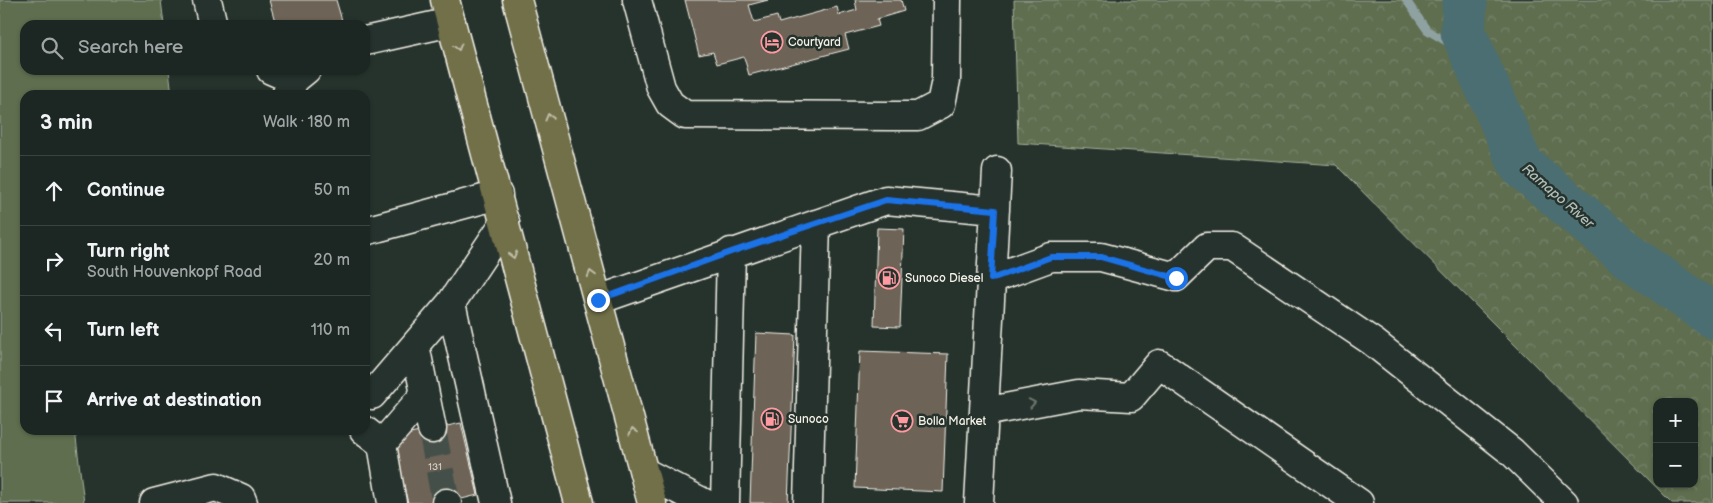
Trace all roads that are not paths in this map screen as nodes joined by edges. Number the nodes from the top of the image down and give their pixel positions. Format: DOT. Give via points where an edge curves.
graph roads {
  1 [pos="207,0"];
  2 [pos="517,0"];
  3 [pos="637,0"];
  4 [pos="948,0"];
  5 [pos="448,11"];
  6 [pos="212,20"];
  7 [pos="370,39"];
  8 [pos="997,171"];
  9 [pos="498,196"];
  10 [pos="995,210"];
  11 [pos="505,222"];
  12 [pos="816,224"];
  13 [pos="370,230"];
  14 [pos="731,252"];
  15 [pos="991,279"];
  16 [pos="598,300"];
  17 [pos="451,303"];
  18 [pos="415,345"];
  19 [pos="543,365"];
  20 [pos="425,394"];
  21 [pos="372,395"];
  22 [pos="984,412"];
  23 [pos="432,429"];
  24 [pos="373,437"];
  25 [pos="650,493"];
  26 [pos="154,503"];
  27 [pos="243,503"];
  28 [pos="392,503"];
  29 [pos="496,503"];
  30 [pos="560,503"];
  31 [pos="579,503"];
  32 [pos="704,503"];
  33 [pos="725,503"];
  34 [pos="808,503"];
  35 [pos="979,503"];
  36 [pos="1359,503"];
  37 [pos="1564,503"];
  1 -- 6 [label="street"];
  16 -- 2 [label="highway, one-way"];
  3 -- 4 [label="street" via="661,88 670,104 684,115 918,116 941,104 946,80"];
  5 -- 7 [label="street"];
  5 -- 9 [label="highway, one-way"];
  8 -- 10 [label="street"];
  9 -- 11 [label="highway"];
  9 -- 13 [label="street"];
  10 -- 12 [label="street" via="886,200"];
  10 -- 15 [label="street"];
  11 -- 17 [label="street"];
  11 -- 19 [label="highway, one-way"];
  12 -- 14 [label="street"];
  12 -- 34 [label="street"];
  14 -- 16 [label="street"];
  14 -- 33 [label="street"];
  15 -- 22 [label="street"];
  15 -- 37 [label="street" via="1051,257 1101,257 1176,278 1207,247 1232,247 1373,342 1512,452"];
  25 -- 16 [label="highway, one-way"];
  17 -- 18 [label="street"];
  17 -- 29 [label="street"];
  18 -- 20 [label="street"];
  18 -- 21 [label="street"];
  19 -- 30 [label="highway"];
  19 -- 31 [label="highway"];
  20 -- 23 [label="street"];
  20 -- 24 [label="street"];
  22 -- 35 [label="street"];
  22 -- 36 [label="street, one-way" via="1079,394 1131,397 1159,364"];
  24 -- 28 [label="street"];
  25 -- 32 [label="street"];
  26 -- 27 [label="street" via="216,487 241,498"];
}
